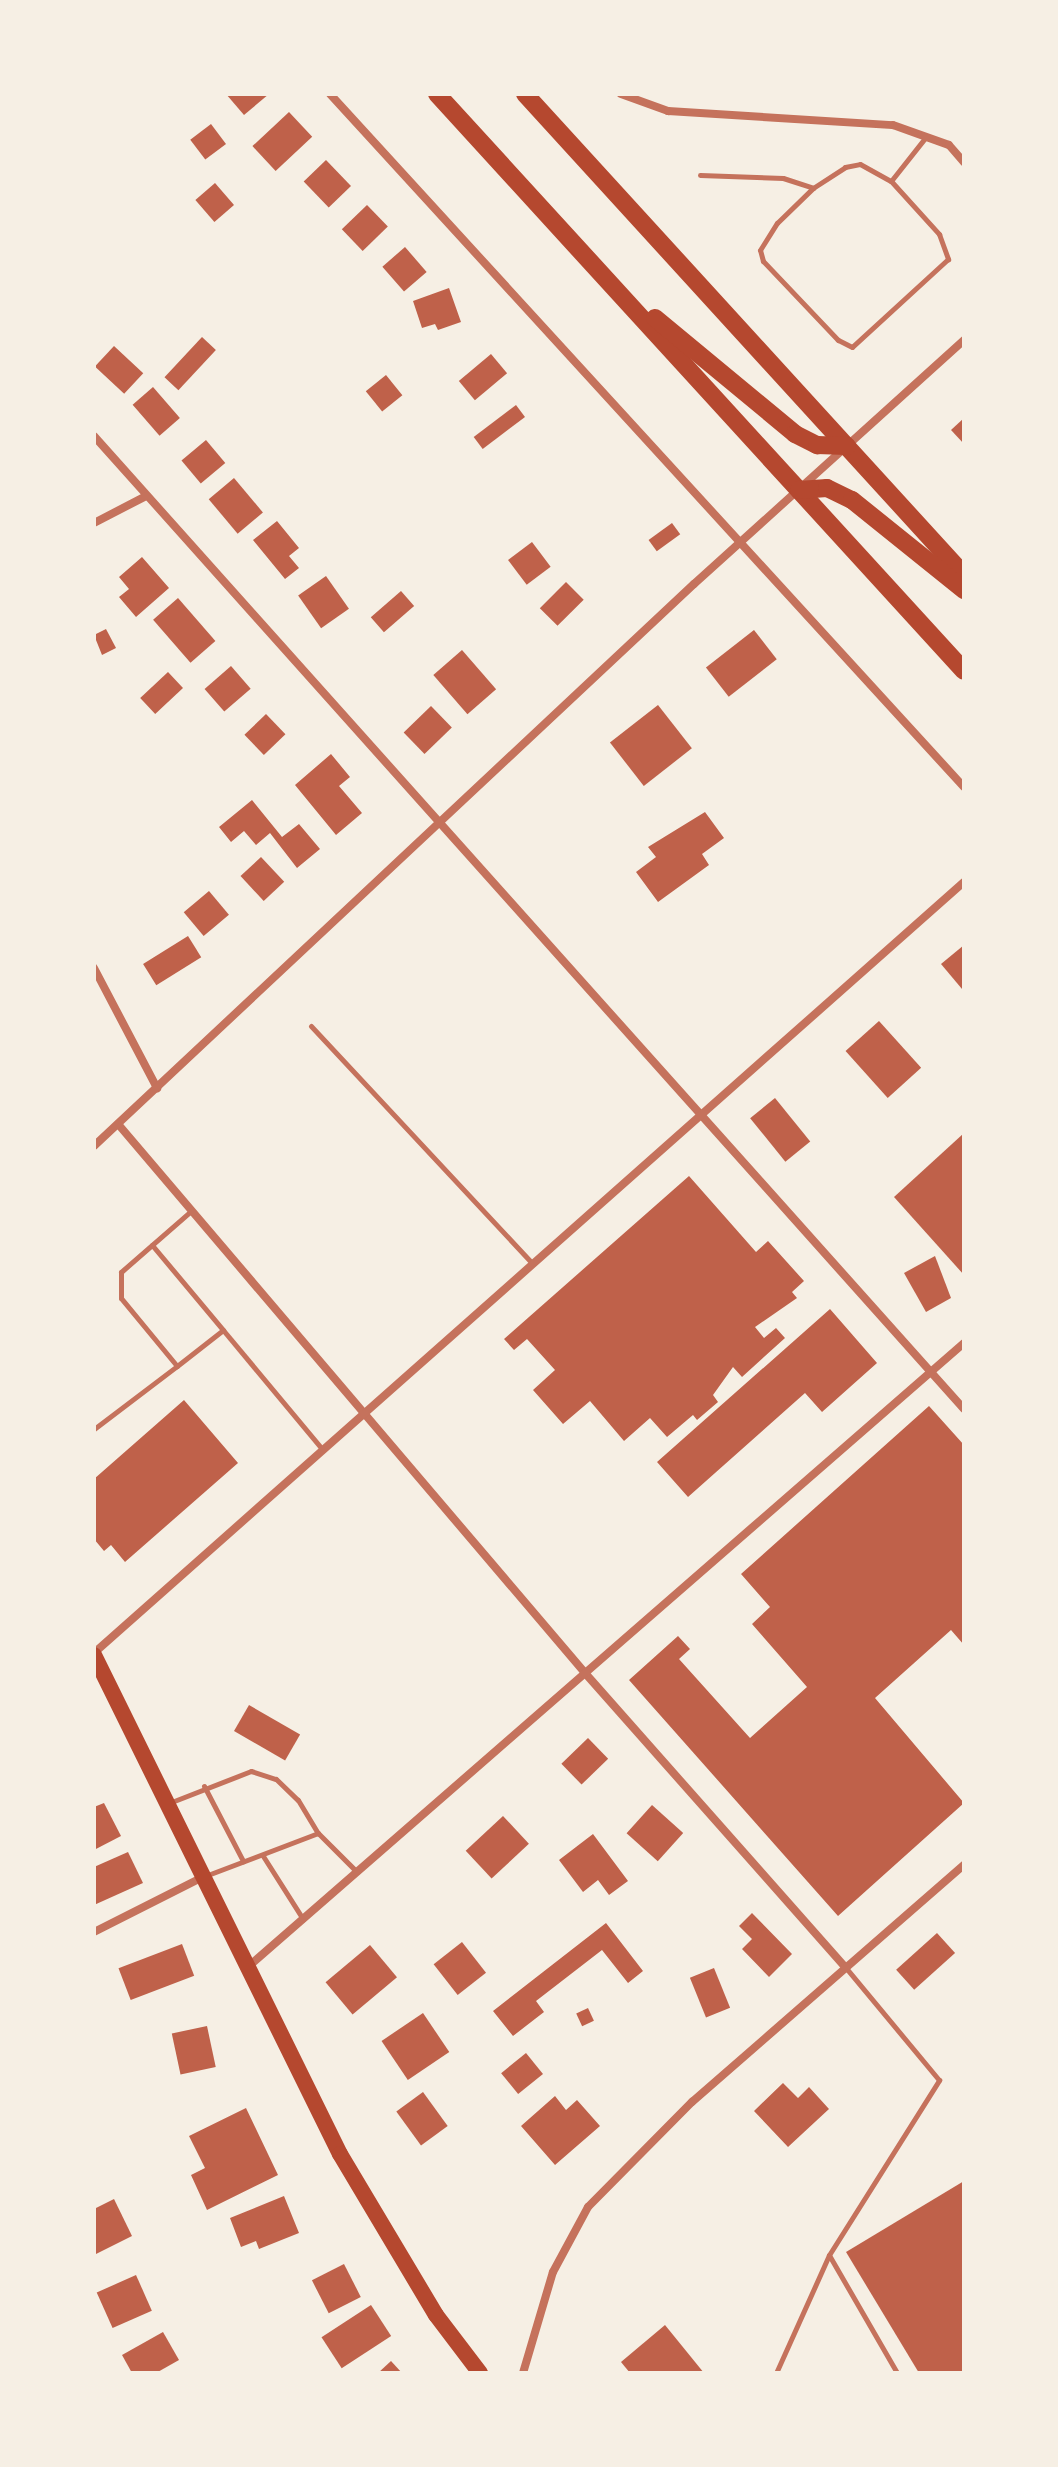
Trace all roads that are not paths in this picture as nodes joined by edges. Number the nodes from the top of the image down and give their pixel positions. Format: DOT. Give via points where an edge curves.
graph roads {
  1 [pos="330,94"];
  2 [pos="437,94"];
  3 [pos="525,94"];
  4 [pos="621,94"];
  5 [pos="926,137"];
  6 [pos="964,162"];
  7 [pos="700,175"];
  8 [pos="891,181"];
  9 [pos="813,188"];
  10 [pos="590,261"];
  11 [pos="964,340"];
  12 [pos="94,436"];
  13 [pos="847,446"];
  14 [pos="799,490"];
  15 [pos="146,496"];
  16 [pos="94,523"];
  17 [pos="740,542"];
  18 [pos="964,575"];
  19 [pos="964,590"];
  20 [pos="964,671"];
  21 [pos="964,787"];
  22 [pos="439,825"];
  23 [pos="964,882"];
  24 [pos="94,968"];
  25 [pos="311,1026"];
  26 [pos="157,1088"];
  27 [pos="700,1116"];
  28 [pos="118,1124"];
  29 [pos="94,1146"];
  30 [pos="192,1210"];
  31 [pos="152,1245"];
  32 [pos="532,1263"];
  33 [pos="223,1330"];
  34 [pos="964,1343"];
  35 [pos="177,1366"];
  36 [pos="930,1372"];
  37 [pos="964,1409"];
  38 [pos="363,1412"];
  39 [pos="94,1429"];
  40 [pos="322,1449"];
  41 [pos="95,1661"];
  42 [pos="585,1673"];
  43 [pos="204,1786"];
  44 [pos="168,1804"];
  45 [pos="318,1833"];
  46 [pos="263,1856"];
  47 [pos="243,1861"];
  48 [pos="964,1865"];
  49 [pos="357,1872"];
  50 [pos="204,1876"];
  51 [pos="303,1919"];
  52 [pos="94,1932"];
  53 [pos="249,1966"];
  54 [pos="846,1968"];
  55 [pos="829,2255"];
  56 [pos="480,2373"];
  57 [pos="523,2373"];
  58 [pos="776,2373"];
  59 [pos="897,2373"];
  1 -- 17 [label="street"];
  2 -- 10 [label="highway"];
  3 -- 13 [label="highway"];
  4 -- 5 [label="street" via="668,111 893,125"];
  5 -- 6 [label="street" via="949,145"];
  5 -- 8 [label="lane"];
  7 -- 9 [label="lane" via="783,178"];
  8 -- 9 [label="lane" via="860,164 845,167"];
  8 -- 9 [label="lane" via="939,234 948,259 852,347 838,340 763,261 765,238"];
  10 -- 13 [label="highway" via="778,422 817,445"];
  10 -- 14 [label="highway"];
  11 -- 13 [label="street"];
  12 -- 15 [label="street"];
  13 -- 14 [label="street"];
  13 -- 18 [label="highway"];
  14 -- 17 [label="street"];
  14 -- 19 [label="highway" via="827,488 852,500"];
  14 -- 20 [label="highway"];
  15 -- 16 [label="street"];
  15 -- 22 [label="street"];
  17 -- 21 [label="street"];
  17 -- 22 [label="street"];
  22 -- 26 [label="street"];
  22 -- 27 [label="street"];
  23 -- 27 [label="street"];
  24 -- 26 [label="street"];
  25 -- 32 [label="lane"];
  26 -- 28 [label="street"];
  27 -- 32 [label="street"];
  27 -- 36 [label="street"];
  28 -- 29 [label="street"];
  28 -- 30 [label="street"];
  30 -- 31 [label="lane"];
  30 -- 38 [label="street"];
  31 -- 33 [label="lane"];
  31 -- 35 [label="lane" via="121,1272 121,1298"];
  32 -- 38 [label="street"];
  33 -- 35 [label="lane"];
  33 -- 40 [label="lane"];
  34 -- 36 [label="street"];
  35 -- 39 [label="lane"];
  36 -- 37 [label="street"];
  36 -- 42 [label="street"];
  38 -- 40 [label="street"];
  38 -- 42 [label="street"];
  40 -- 41 [label="street"];
  41 -- 44 [label="main road"];
  42 -- 49 [label="street"];
  42 -- 54 [label="street"];
  43 -- 44 [label="lane"];
  43 -- 45 [label="lane" via="251,1771 276,1779 298,1800"];
  43 -- 47 [label="lane"];
  44 -- 50 [label="main road"];
  45 -- 46 [label="lane"];
  45 -- 49 [label="lane"];
  46 -- 47 [label="lane"];
  46 -- 51 [label="lane"];
  47 -- 50 [label="lane"];
  48 -- 54 [label="street"];
  49 -- 51 [label="street"];
  50 -- 52 [label="street"];
  50 -- 53 [label="main road"];
  51 -- 53 [label="street"];
  53 -- 56 [label="main road" via="387,2238"];
  54 -- 55 [label="lane" via="939,2080"];
  54 -- 57 [label="street" via="692,2102 588,2207 553,2272"];
  55 -- 58 [label="lane"];
  55 -- 59 [label="lane"];
}
